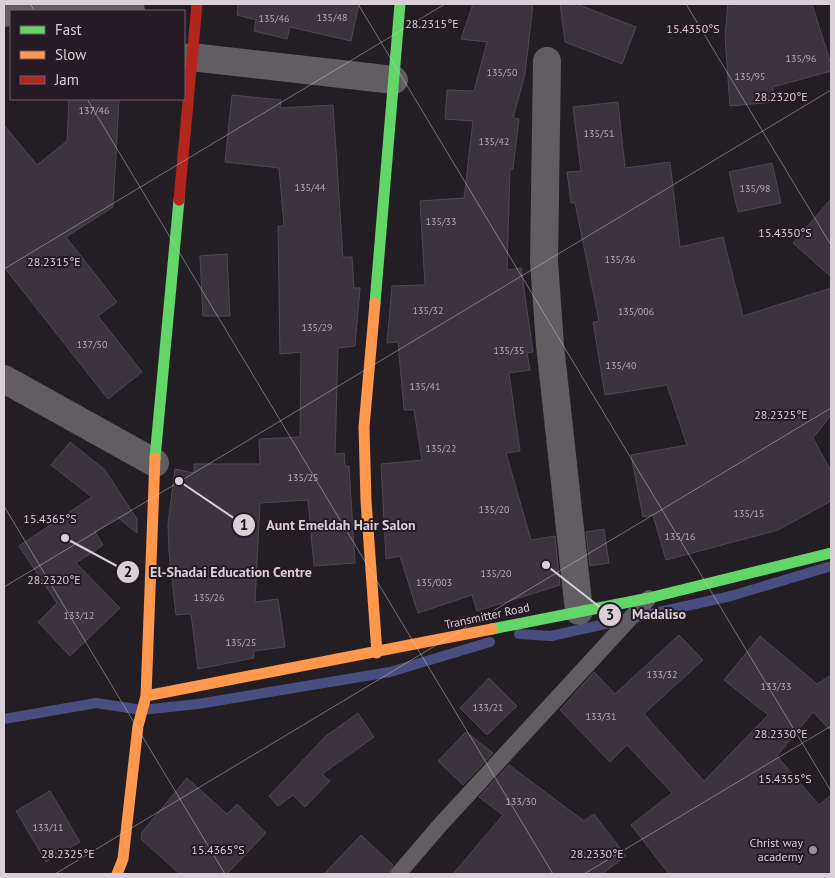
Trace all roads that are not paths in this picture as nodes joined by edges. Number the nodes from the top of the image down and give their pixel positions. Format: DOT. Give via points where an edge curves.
graph roads {
  1 [pos="400,4"];
  2 [pos="61,10"];
  3 [pos="110,10"];
  4 [pos="192,11"];
  5 [pos="190,56"];
  6 [pos="547,61"];
  7 [pos="394,80"];
  8 [pos="4,379"];
  9 [pos="155,463"];
  10 [pos="831,553"];
  11 [pos="649,598"];
  12 [pos="579,612"];
  13 [pos="377,653"];
  14 [pos="146,696"];
  15 [pos="125,869"];
  16 [pos="398,874"];
  1 -- 7 [label="street"];
  2 -- 3 [label="street"];
  4 -- 5 [label="street"];
  5 -- 7 [label="street"];
  5 -- 9 [label="street"];
  6 -- 12 [label="street" via="544,262"];
  7 -- 13 [label="street" via="364,427"];
  8 -- 9 [label="street"];
  9 -- 14 [label="street"];
  10 -- 11 [label="street, Transmitter Road"];
  11 -- 12 [label="street, Transmitter Road"];
  11 -- 16 [label="lane"];
  12 -- 13 [label="street, Transmitter Road"];
  13 -- 14 [label="street, Transmitter Road"];
  14 -- 15 [label="street" via="138,726"];
}
